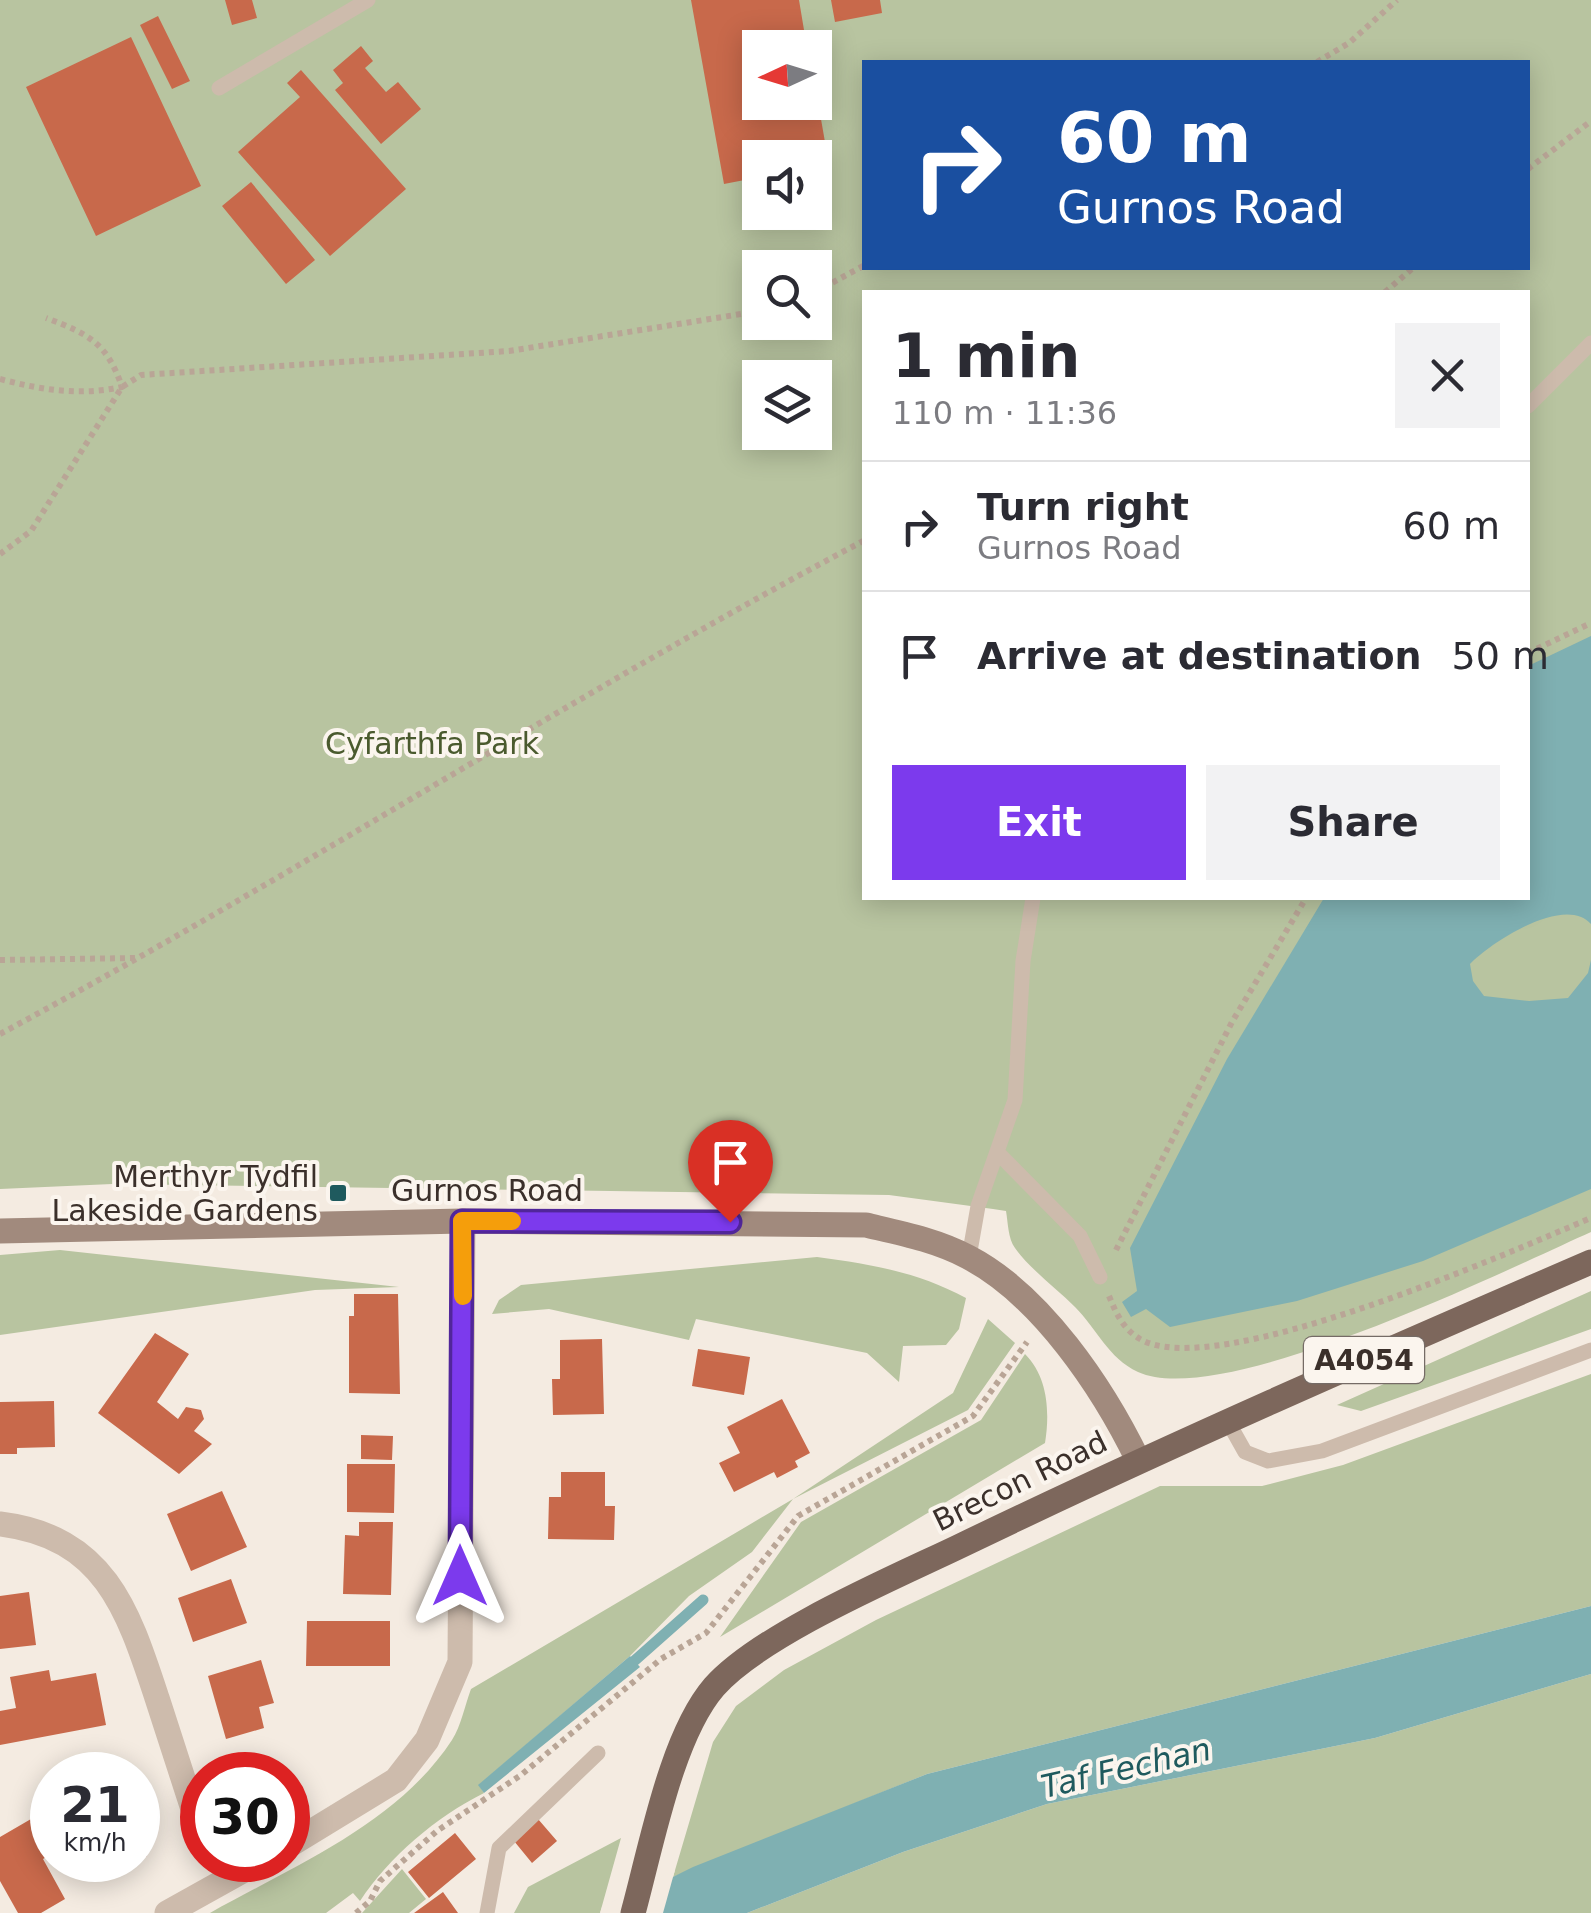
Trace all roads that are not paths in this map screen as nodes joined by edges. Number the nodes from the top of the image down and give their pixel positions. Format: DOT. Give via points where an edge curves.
graph roads {
  1 [pos="368,0"];
  2 [pos="220,88"];
  3 [pos="1591,344"];
  4 [pos="1530,404"];
  5 [pos="1034,900"];
  6 [pos="999,1154"];
  7 [pos="462,1221"];
  8 [pos="0,1231"];
  9 [pos="970,1257"];
  10 [pos="1591,1262"];
  11 [pos="1100,1278"];
  12 [pos="1591,1350"];
  13 [pos="1226,1420"];
  14 [pos="1138,1460"];
  15 [pos="0,1524"];
  16 [pos="598,1753"];
  17 [pos="180,1769"];
  18 [pos="310,1833"];
  19 [pos="202,1882"];
  20 [pos="166,1913"];
  21 [pos="486,1913"];
  22 [pos="633,1913"];
  1 -- 2 [label="lane"];
  3 -- 4 [label="lane"];
  5 -- 6 [label="lane" via="1015,1100"];
  6 -- 9 [label="lane" via="978,1206"];
  6 -- 11 [label="lane" via="1080,1236"];
  7 -- 8 [label="street, Gurnos Road"];
  7 -- 9 [label="street, Gurnos Road" via="866,1225"];
  7 -- 18 [label="street" via="460,1662 427,1740 396,1780"];
  9 -- 14 [label="street" via="1046,1324 1102,1393"];
  10 -- 13 [label="main road, Brecon Road / A4054"];
  12 -- 13 [label="lane" via="1322,1451 1286,1458 1268,1461 1245,1452"];
  13 -- 14 [label="main road, Brecon Road / A4054"];
  14 -- 22 [label="main road, Brecon Road / A4054" via="862,1593 726,1675 686,1731"];
  15 -- 17 [label="street" via="66,1543 108,1581 136,1633"];
  16 -- 21 [label="lane" via="499,1848"];
  19 -- 20 [label="street"];
}
